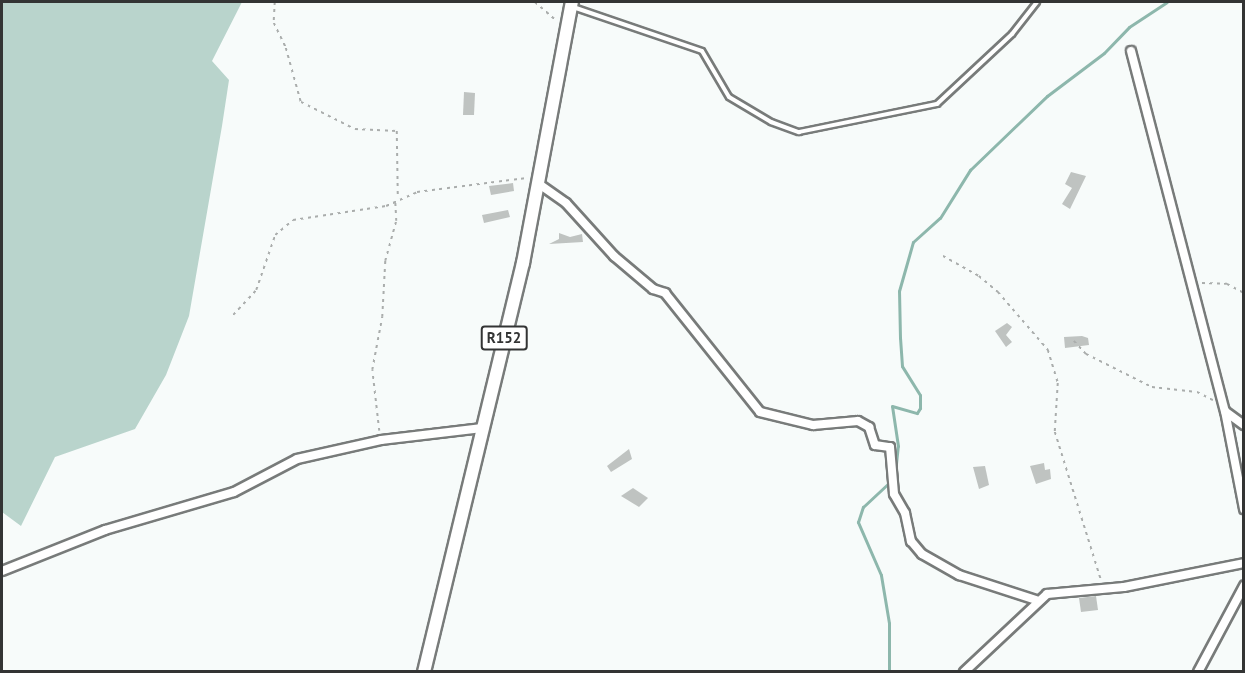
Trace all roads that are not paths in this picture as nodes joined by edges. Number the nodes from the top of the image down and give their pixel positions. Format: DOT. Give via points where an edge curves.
graph roads {
  1 [pos="1037,2"];
  2 [pos="571,4"];
  3 [pos="1131,51"];
  4 [pos="541,180"];
  5 [pos="1225,411"];
  6 [pos="1244,425"];
  7 [pos="482,428"];
  8 [pos="1244,509"];
  9 [pos="1244,563"];
  10 [pos="2,571"];
  11 [pos="1244,586"];
  12 [pos="1036,600"];
  13 [pos="424,672"];
  14 [pos="964,672"];
  15 [pos="1198,672"];
  1 -- 2 [label="lane" via="1012,34 937,104 799,132 771,122 729,97 702,51"];
  2 -- 4 [label="main road, R152"];
  3 -- 5 [label="street"];
  4 -- 7 [label="main road, R152"];
  4 -- 12 [label="street" via="614,256 653,289 665,293 760,412 813,424 858,421 869,427 875,445 890,447 894,494 905,513 911,541 922,554 959,575"];
  5 -- 6 [label="street"];
  5 -- 8 [label="street"];
  7 -- 10 [label="street" via="381,440 291,461 234,492 105,530"];
  7 -- 13 [label="main road, R152"];
  9 -- 12 [label="street" via="1103,590 1047,594"];
  11 -- 15 [label="street"];
  12 -- 14 [label="street"];
}
